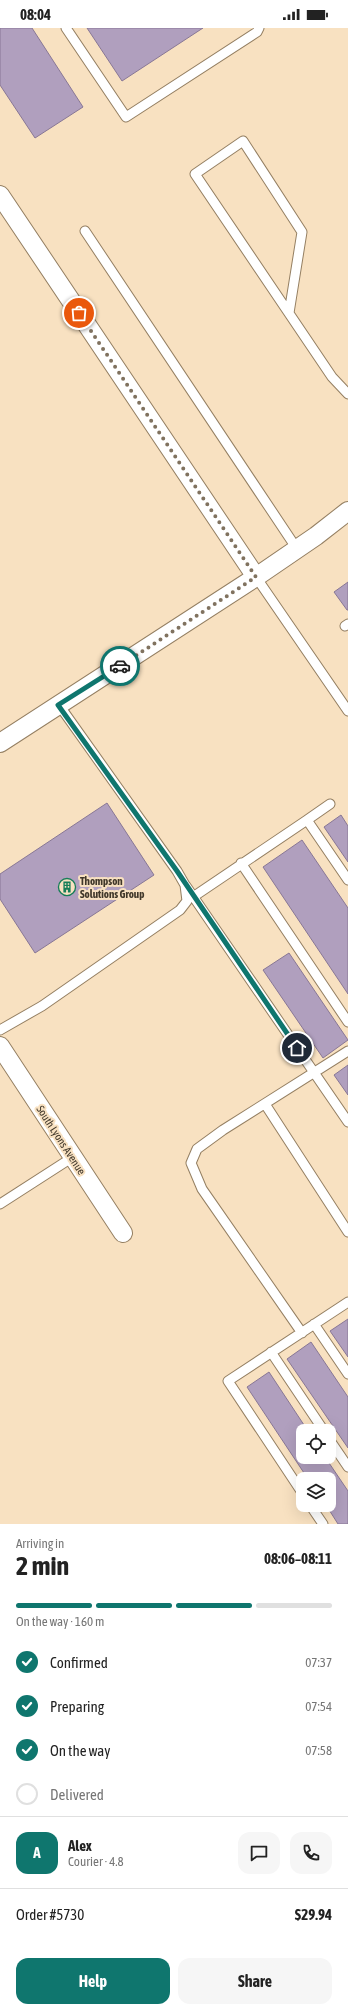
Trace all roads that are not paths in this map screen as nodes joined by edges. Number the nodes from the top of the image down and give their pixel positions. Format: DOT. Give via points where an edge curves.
graph roads {
  1 [pos="66,28"];
  2 [pos="259,28"];
  3 [pos="0,195"];
  4 [pos="85,231"];
  5 [pos="289,313"];
  6 [pos="348,394"];
  7 [pos="348,511"];
  8 [pos="297,549"];
  9 [pos="256,577"];
  10 [pos="58,705"];
  11 [pos="348,711"];
  12 [pos="0,743"];
  13 [pos="330,804"];
  14 [pos="307,820"];
  15 [pos="241,863"];
  16 [pos="348,880"];
  17 [pos="185,885"];
  18 [pos="193,897"];
  19 [pos="348,1022"];
  20 [pos="0,1030"];
  21 [pos="0,1046"];
  22 [pos="348,1051"];
  23 [pos="314,1074"];
  24 [pos="265,1104"];
  25 [pos="348,1122"];
  26 [pos="73,1157"];
  27 [pos="0,1204"];
  28 [pos="348,1232"];
  29 [pos="123,1233"];
  30 [pos="348,1302"];
  31 [pos="314,1324"];
  32 [pos="302,1333"];
  33 [pos="272,1352"];
  34 [pos="348,1374"];
  35 [pos="319,1424"];
  36 [pos="336,1449"];
  37 [pos="348,1467"];
  38 [pos="296,1483"];
  39 [pos="315,1512"];
  40 [pos="323,1524"];
  1 -- 2 [label="lane" via="126,118 257,32"];
  3 -- 9 [label="street"];
  4 -- 8 [label="lane"];
  5 -- 5 [label="lane" via="302,232 243,142 195,174"];
  5 -- 6 [label="lane" via="332,377"];
  7 -- 8 [label="street"];
  8 -- 9 [label="street"];
  9 -- 10 [label="street"];
  9 -- 11 [label="lane"];
  10 -- 12 [label="street"];
  10 -- 17 [label="lane"];
  13 -- 14 [label="lane"];
  14 -- 15 [label="lane"];
  14 -- 16 [label="lane"];
  15 -- 18 [label="lane"];
  15 -- 19 [label="lane"];
  17 -- 18 [label="lane"];
  17 -- 20 [label="lane" via="187,901 180,910 42,1006"];
  18 -- 23 [label="lane"];
  21 -- 26 [label="street, South Lyons Avenue"];
  22 -- 23 [label="lane"];
  23 -- 24 [label="lane"];
  23 -- 25 [label="lane"];
  24 -- 28 [label="lane"];
  24 -- 32 [label="lane" via="197,1149 191,1163 202,1189"];
  26 -- 27 [label="lane"];
  26 -- 29 [label="street, South Lyons Avenue"];
  30 -- 31 [label="lane"];
  31 -- 32 [label="lane"];
  31 -- 34 [label="lane"];
  32 -- 33 [label="lane"];
  33 -- 35 [label="lane"];
  33 -- 38 [label="lane" via="228,1381"];
  36 -- 37 [label="lane"];
  39 -- 40 [label="lane"];
}
